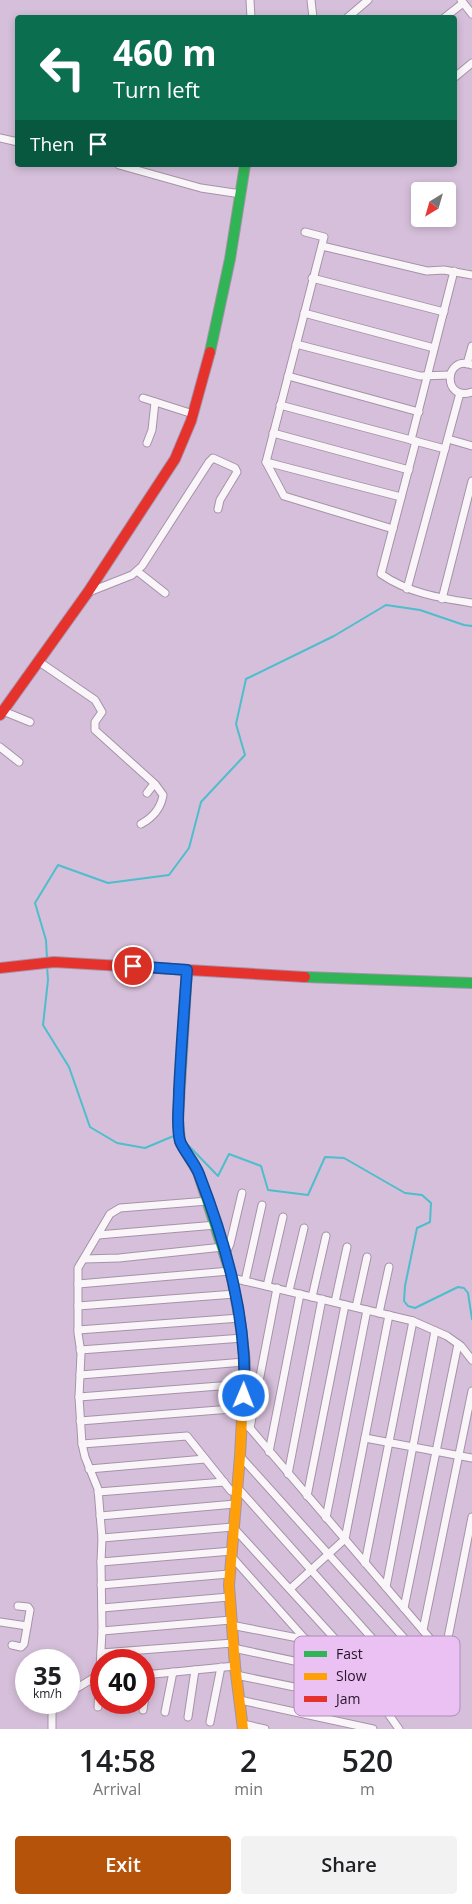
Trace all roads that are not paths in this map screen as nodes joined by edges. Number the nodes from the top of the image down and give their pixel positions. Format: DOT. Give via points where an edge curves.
graph roads {
  1 [pos="250,0"];
  2 [pos="311,0"];
  3 [pos="368,0"];
  4 [pos="462,1"];
  5 [pos="472,13"];
  6 [pos="251,15"];
  7 [pos="313,15"];
  8 [pos="350,15"];
  9 [pos="447,15"];
  10 [pos="472,63"];
  11 [pos="457,75"];
  12 [pos="0,138"];
  13 [pos="15,141"];
  14 [pos="126,167"];
  15 [pos="245,167"];
  16 [pos="241,194"];
  17 [pos="305,232"];
  18 [pos="322,246"];
  19 [pos="454,272"];
  20 [pos="472,275"];
  21 [pos="312,278"];
  22 [pos="444,312"];
  23 [pos="304,313"];
  24 [pos="296,344"];
  25 [pos="472,346"];
  26 [pos="434,348"];
  27 [pos="470,365"];
  28 [pos="450,375"];
  29 [pos="288,376"];
  30 [pos="429,376"];
  31 [pos="460,392"];
  32 [pos="472,392"];
  33 [pos="143,398"];
  34 [pos="155,402"];
  35 [pos="280,405"];
  36 [pos="419,412"];
  37 [pos="193,414"];
  38 [pos="273,433"];
  39 [pos="414,440"];
  40 [pos="448,440"];
  41 [pos="147,443"];
  42 [pos="472,446"];
  43 [pos="445,449"];
  44 [pos="266,462"];
  45 [pos="409,470"];
  46 [pos="472,481"];
  47 [pos="402,497"];
  48 [pos="218,509"];
  49 [pos="393,529"];
  50 [pos="137,571"];
  51 [pos="407,589"];
  52 [pos="88,592"];
  53 [pos="165,593"];
  54 [pos="442,599"];
  55 [pos="472,603"];
  56 [pos="38,661"];
  57 [pos="1,713"];
  58 [pos="30,722"];
  59 [pos="0,747"];
  60 [pos="19,762"];
  61 [pos="154,784"];
  62 [pos="147,793"];
  63 [pos="141,824"];
  64 [pos="0,968"];
  65 [pos="187,970"];
  66 [pos="472,983"];
  67 [pos="242,1192"];
  68 [pos="208,1201"];
  69 [pos="262,1204"];
  70 [pos="283,1217"];
  71 [pos="216,1225"];
  72 [pos="304,1228"];
  73 [pos="98,1235"];
  74 [pos="326,1236"];
  75 [pos="347,1247"];
  76 [pos="224,1251"];
  77 [pos="368,1257"];
  78 [pos="84,1259"];
  79 [pos="388,1267"];
  80 [pos="231,1274"];
  81 [pos="245,1281"];
  82 [pos="78,1284"];
  83 [pos="267,1286"];
  84 [pos="277,1288"];
  85 [pos="289,1291"];
  86 [pos="235,1294"];
  87 [pos="300,1294"];
  88 [pos="312,1297"];
  89 [pos="322,1299"];
  90 [pos="335,1302"];
  91 [pos="345,1305"];
  92 [pos="78,1306"];
  93 [pos="356,1307"];
  94 [pos="367,1310"];
  95 [pos="379,1312"];
  96 [pos="389,1315"];
  97 [pos="240,1318"];
  98 [pos="413,1321"];
  99 [pos="78,1330"];
  100 [pos="435,1331"];
  101 [pos="243,1338"];
  102 [pos="458,1344"];
  103 [pos="80,1350"];
  104 [pos="472,1360"];
  105 [pos="245,1362"];
  106 [pos="80,1375"];
  107 [pos="245,1384"];
  108 [pos="472,1391"];
  109 [pos="79,1398"];
  110 [pos="244,1408"];
  111 [pos="80,1421"];
  112 [pos="246,1424"];
  113 [pos="365,1438"];
  114 [pos="389,1442"];
  115 [pos="82,1444"];
  116 [pos="413,1447"];
  117 [pos="436,1451"];
  118 [pos="269,1452"];
  119 [pos="240,1456"];
  120 [pos="459,1456"];
  121 [pos="472,1458"];
  122 [pos="205,1459"];
  123 [pos="90,1468"];
  124 [pos="288,1474"];
  125 [pos="224,1482"];
  126 [pos="237,1489"];
  127 [pos="98,1492"];
  128 [pos="307,1496"];
  129 [pos="236,1504"];
  130 [pos="100,1516"];
  131 [pos="472,1517"];
  132 [pos="326,1518"];
  133 [pos="233,1527"];
  134 [pos="102,1538"];
  135 [pos="345,1539"];
  136 [pos="232,1554"];
  137 [pos="328,1554"];
  138 [pos="101,1562"];
  139 [pos="365,1563"];
  140 [pos="311,1570"];
  141 [pos="230,1574"];
  142 [pos="101,1585"];
  143 [pos="386,1588"];
  144 [pos="290,1589"];
  145 [pos="229,1597"];
  146 [pos="18,1606"];
  147 [pos="102,1608"];
  148 [pos="404,1608"];
  149 [pos="0,1622"];
  150 [pos="231,1622"];
  151 [pos="27,1626"];
  152 [pos="423,1630"];
  153 [pos="102,1631"];
  154 [pos="294,1636"];
  155 [pos="302,1636"];
  156 [pos="332,1636"];
  157 [pos="370,1636"];
  158 [pos="402,1636"];
  159 [pos="428,1636"];
  160 [pos="448,1636"];
  161 [pos="12,1645"];
  162 [pos="233,1646"];
  163 [pos="101,1649"];
  164 [pos="155,1651"];
  165 [pos="294,1660"];
  166 [pos="221,1668"];
  167 [pos="195,1670"];
  168 [pos="235,1670"];
  169 [pos="173,1672"];
  170 [pos="155,1674"];
  171 [pos="294,1684"];
  172 [pos="240,1700"];
  173 [pos="165,1712"];
  174 [pos="294,1712"];
  175 [pos="52,1714"];
  176 [pos="313,1716"];
  177 [pos="389,1716"];
  178 [pos="188,1717"];
  179 [pos="210,1722"];
  180 [pos="243,1727"];
  181 [pos="52,1729"];
  182 [pos="264,1729"];
  183 [pos="373,1729"];
  184 [pos="399,1729"];
  1 -- 6 [label="street"];
  2 -- 7 [label="street"];
  3 -- 8 [label="street"];
  4 -- 5 [label="street"];
  4 -- 9 [label="street"];
  10 -- 11 [label="street"];
  12 -- 13 [label="street"];
  14 -- 16 [label="street" via="201,188"];
  15 -- 16 [label="street"];
  16 -- 37 [label="street" via="224,293"];
  17 -- 18 [label="street" via="324,237"];
  18 -- 19 [label="street" via="427,271"];
  18 -- 21 [label="street"];
  19 -- 20 [label="street"];
  19 -- 22 [label="street"];
  21 -- 22 [label="street"];
  21 -- 23 [label="street"];
  22 -- 26 [label="street"];
  23 -- 24 [label="street"];
  23 -- 26 [label="street"];
  24 -- 29 [label="street"];
  24 -- 30 [label="street"];
  25 -- 27 [label="street"];
  26 -- 30 [label="street"];
  27 -- 28 [label="street" via="459,364"];
  28 -- 30 [label="street"];
  28 -- 31 [label="street" via="451,385"];
  29 -- 35 [label="street"];
  29 -- 36 [label="street"];
  30 -- 36 [label="street"];
  31 -- 32 [label="street"];
  31 -- 40 [label="street"];
  33 -- 34 [label="street"];
  34 -- 37 [label="street"];
  34 -- 41 [label="street"];
  35 -- 38 [label="street"];
  35 -- 39 [label="street"];
  36 -- 39 [label="street"];
  37 -- 52 [label="street" via="175,459"];
  38 -- 44 [label="street"];
  38 -- 45 [label="street"];
  39 -- 43 [label="street"];
  39 -- 45 [label="street"];
  40 -- 42 [label="street"];
  40 -- 43 [label="street"];
  43 -- 51 [label="street"];
  44 -- 47 [label="street"];
  44 -- 49 [label="street" via="284,496"];
  45 -- 47 [label="street"];
  46 -- 54 [label="street"];
  47 -- 49 [label="street"];
  48 -- 50 [label="street" via="218,503 237,472 213,458"];
  49 -- 51 [label="street" via="381,574"];
  50 -- 52 [label="street"];
  50 -- 53 [label="street"];
  51 -- 54 [label="street"];
  52 -- 56 [label="street"];
  54 -- 55 [label="street"];
  56 -- 57 [label="street"];
  56 -- 61 [label="street" via="95,700 102,712 95,722 95,730"];
  57 -- 58 [label="street"];
  59 -- 60 [label="street"];
  61 -- 62 [label="street"];
  61 -- 63 [label="street" via="163,795 162,800 150,819"];
  64 -- 65 [label="street" via="54,962"];
  65 -- 66 [label="street"];
  65 -- 68 [label="street" via="178,1119 180,1142 198,1172"];
  67 -- 76 [label="street" via="230,1244"];
  68 -- 71 [label="street"];
  68 -- 73 [label="street" via="120,1208 110,1214"];
  69 -- 81 [label="street"];
  70 -- 83 [label="street"];
  71 -- 73 [label="street"];
  71 -- 76 [label="street"];
  72 -- 85 [label="street"];
  73 -- 78 [label="street"];
  74 -- 88 [label="street"];
  75 -- 90 [label="street"];
  76 -- 78 [label="street"];
  76 -- 80 [label="street"];
  77 -- 93 [label="street"];
  78 -- 82 [label="street" via="78,1268"];
  79 -- 95 [label="street"];
  80 -- 81 [label="street"];
  80 -- 82 [label="street"];
  80 -- 86 [label="street"];
  81 -- 83 [label="street"];
  82 -- 92 [label="street"];
  83 -- 84 [label="street"];
  84 -- 85 [label="street"];
  84 -- 112 [label="street"];
  85 -- 87 [label="street"];
  86 -- 92 [label="street"];
  86 -- 97 [label="street"];
  87 -- 88 [label="street"];
  87 -- 118 [label="street"];
  88 -- 89 [label="street"];
  89 -- 90 [label="street"];
  89 -- 124 [label="street"];
  90 -- 91 [label="street"];
  91 -- 93 [label="street"];
  91 -- 128 [label="street"];
  92 -- 99 [label="street"];
  93 -- 94 [label="street"];
  94 -- 95 [label="street"];
  94 -- 132 [label="street"];
  95 -- 96 [label="street"];
  96 -- 98 [label="street"];
  96 -- 113 [label="street"];
  97 -- 99 [label="street"];
  97 -- 101 [label="street"];
  98 -- 100 [label="street"];
  98 -- 114 [label="street"];
  99 -- 103 [label="street"];
  100 -- 102 [label="street"];
  100 -- 116 [label="street"];
  101 -- 103 [label="street"];
  101 -- 105 [label="street"];
  102 -- 104 [label="street"];
  102 -- 117 [label="street"];
  103 -- 106 [label="street"];
  105 -- 106 [label="street"];
  105 -- 107 [label="street"];
  106 -- 109 [label="street"];
  107 -- 109 [label="street"];
  107 -- 110 [label="street"];
  108 -- 120 [label="street"];
  109 -- 111 [label="street"];
  110 -- 111 [label="street"];
  110 -- 112 [label="street"];
  111 -- 115 [label="street"];
  112 -- 118 [label="street"];
  112 -- 119 [label="street"];
  113 -- 114 [label="street"];
  113 -- 135 [label="street"];
  114 -- 116 [label="street"];
  114 -- 139 [label="street"];
  115 -- 122 [label="street" via="188,1436"];
  115 -- 123 [label="street"];
  116 -- 117 [label="street"];
  116 -- 143 [label="street"];
  117 -- 120 [label="street"];
  117 -- 148 [label="street"];
  118 -- 124 [label="street"];
  119 -- 126 [label="street"];
  119 -- 137 [label="street"];
  120 -- 121 [label="street"];
  120 -- 152 [label="street"];
  122 -- 123 [label="street"];
  122 -- 125 [label="street"];
  123 -- 127 [label="street"];
  124 -- 128 [label="street"];
  125 -- 126 [label="street" via="231,1491"];
  125 -- 127 [label="street"];
  126 -- 129 [label="street"];
  126 -- 140 [label="street"];
  127 -- 130 [label="street"];
  128 -- 132 [label="street"];
  129 -- 130 [label="street"];
  129 -- 133 [label="street"];
  130 -- 134 [label="street"];
  131 -- 160 [label="street"];
  132 -- 135 [label="street"];
  133 -- 134 [label="street"];
  133 -- 136 [label="street"];
  133 -- 144 [label="street"];
  134 -- 138 [label="street"];
  135 -- 137 [label="street"];
  135 -- 139 [label="street"];
  136 -- 138 [label="street"];
  136 -- 141 [label="street"];
  136 -- 155 [label="street"];
  137 -- 140 [label="street"];
  137 -- 158 [label="street"];
  138 -- 142 [label="street"];
  139 -- 143 [label="street"];
  140 -- 144 [label="street"];
  140 -- 157 [label="street"];
  141 -- 142 [label="street"];
  141 -- 145 [label="street"];
  142 -- 147 [label="street"];
  143 -- 148 [label="street"];
  144 -- 156 [label="street"];
  145 -- 147 [label="street"];
  145 -- 150 [label="street"];
  146 -- 151 [label="street" via="30,1610"];
  147 -- 153 [label="street"];
  148 -- 152 [label="street"];
  149 -- 151 [label="street"];
  150 -- 153 [label="street"];
  150 -- 154 [label="street"];
  150 -- 162 [label="street"];
  151 -- 161 [label="street" via="22,1646"];
  152 -- 159 [label="street"];
  153 -- 163 [label="street"];
  162 -- 164 [label="street"];
  162 -- 165 [label="street"];
  162 -- 168 [label="street"];
  166 -- 167 [label="street"];
  166 -- 168 [label="street"];
  166 -- 179 [label="street"];
  167 -- 169 [label="street"];
  167 -- 178 [label="street"];
  168 -- 171 [label="street"];
  168 -- 172 [label="street"];
  169 -- 170 [label="street"];
  169 -- 173 [label="street"];
  172 -- 174 [label="street"];
  172 -- 180 [label="street"];
  175 -- 181 [label="street"];
  176 -- 183 [label="street"];
  177 -- 184 [label="street"];
  180 -- 182 [label="street"];
}
